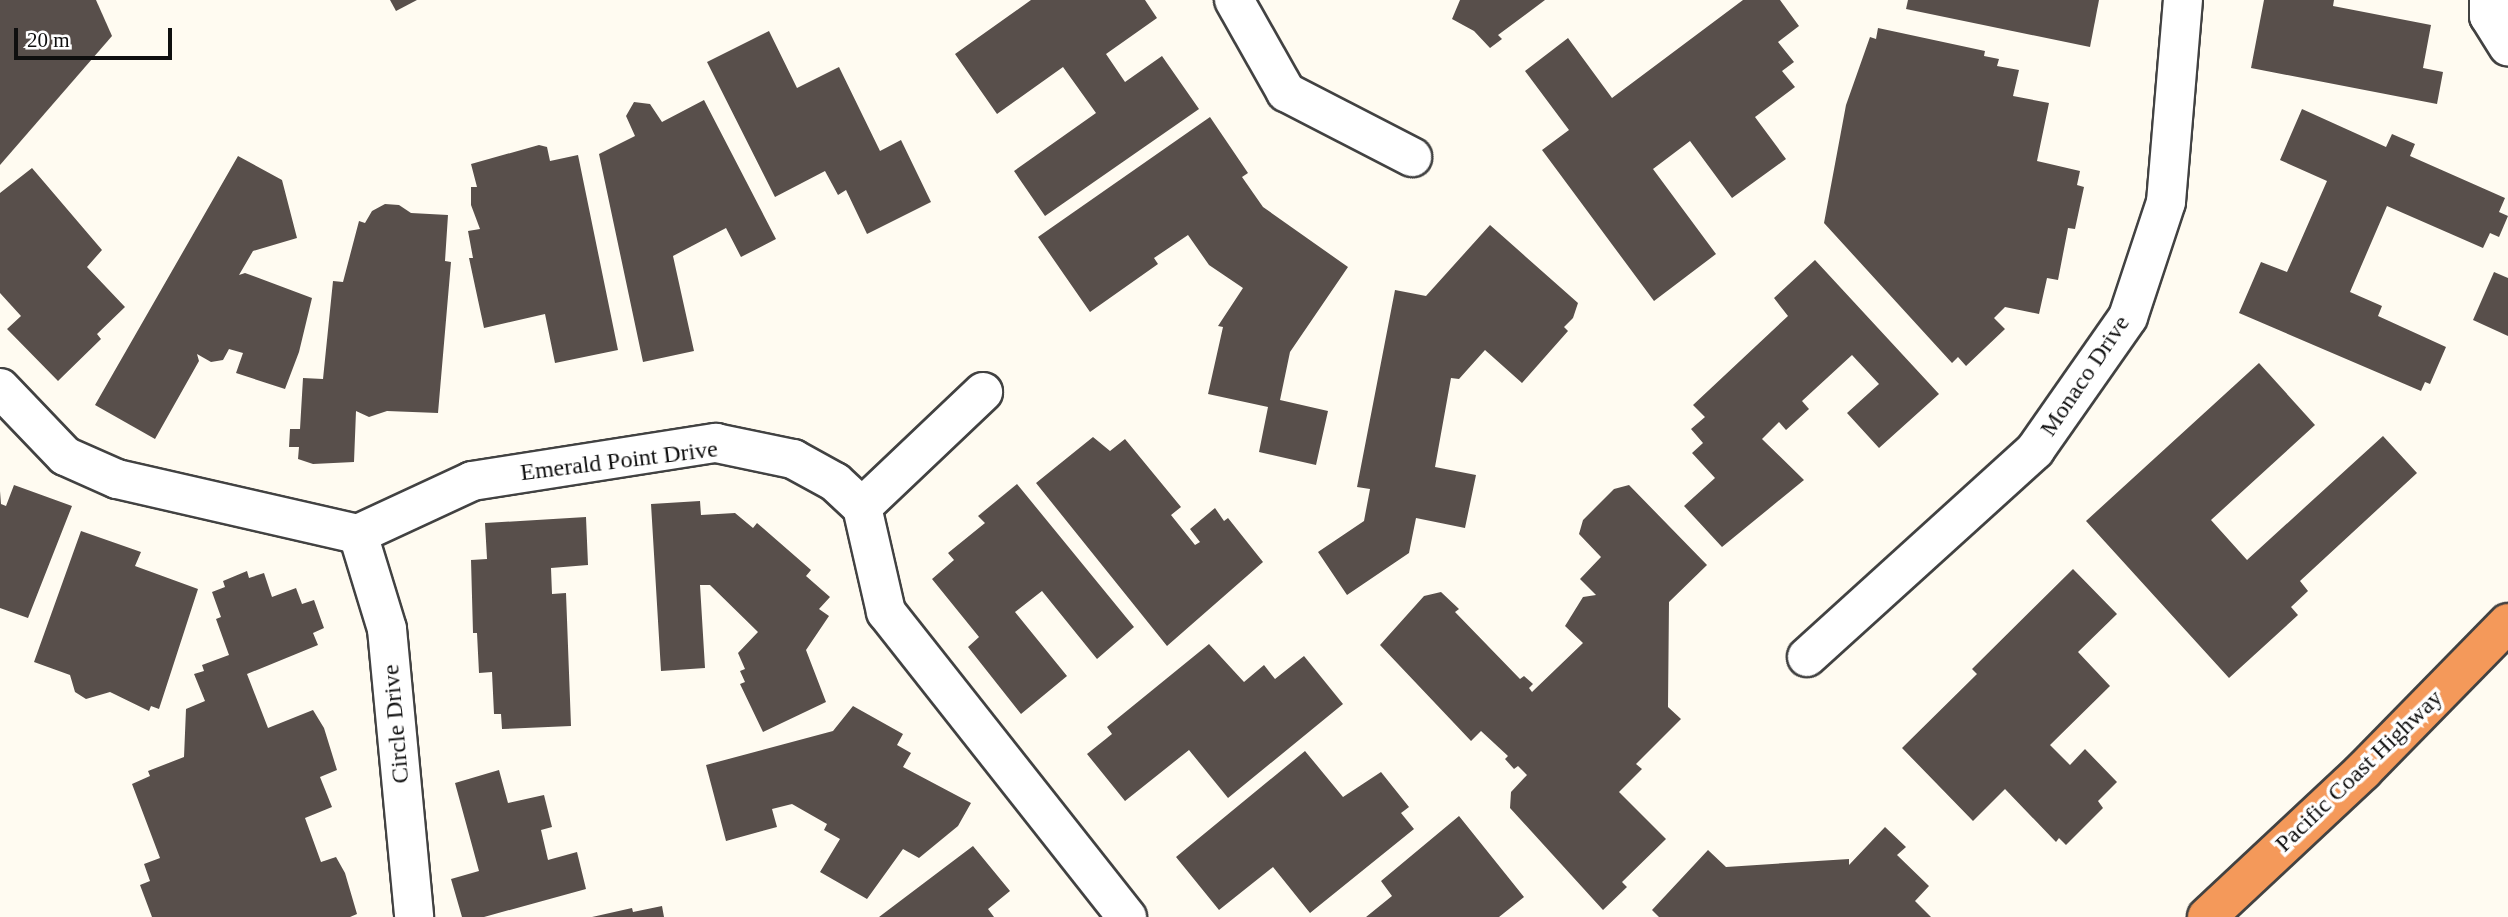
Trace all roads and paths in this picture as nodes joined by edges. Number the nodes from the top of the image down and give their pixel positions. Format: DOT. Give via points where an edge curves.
graph roads {
  1 [pos="1234,0"];
  2 [pos="2183,0"];
  3 [pos="2489,0"];
  4 [pos="2508,47"];
  5 [pos="1412,158"];
  6 [pos="0,388"];
  7 [pos="982,392"];
  8 [pos="862,507"];
  9 [pos="358,534"];
  10 [pos="2508,622"];
  11 [pos="1807,657"];
  12 [pos="414,917"];
  13 [pos="1127,917"];
  14 [pos="2207,917"];
  1 -- 5 [label="street" via="1286,92"];
  2 -- 11 [label="street, Monaco Drive" via="2166,202 2128,317 2035,450"];
  3 -- 4 [label="street" via="2489,16"];
  6 -- 9 [label="street" via="65,456 117,480"];
  7 -- 8 [label="street"];
  8 -- 9 [label="street, Emerald Point Drive" via="835,482 793,459 716,443 472,481"];
  8 -- 13 [label="street" via="886,612"];
  9 -- 12 [label="street, Circle Drive" via="387,629"];
  10 -- 14 [label="highway, Pacific Coast Highway" via="2363,771"];
}
